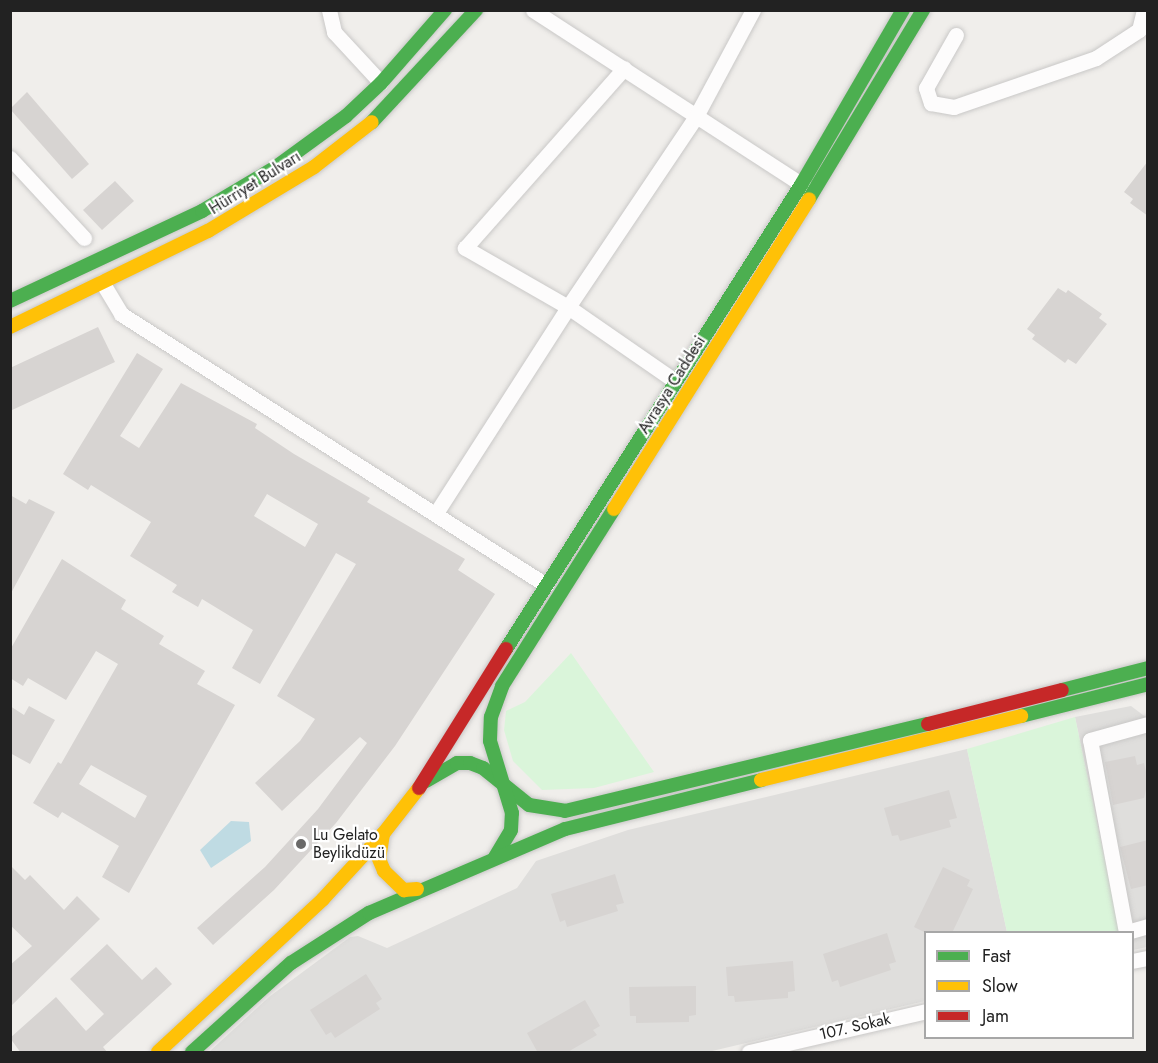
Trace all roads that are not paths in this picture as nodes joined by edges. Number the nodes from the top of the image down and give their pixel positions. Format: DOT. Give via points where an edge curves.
graph roads {
  1 [pos="328,10"];
  2 [pos="445,10"];
  3 [pos="476,10"];
  4 [pos="533,10"];
  5 [pos="753,10"];
  6 [pos="903,10"];
  7 [pos="923,10"];
  8 [pos="1144,10"];
  9 [pos="956,34"];
  10 [pos="624,68"];
  11 [pos="381,83"];
  12 [pos="695,118"];
  13 [pos="10,158"];
  14 [pos="807,189"];
  15 [pos="84,238"];
  16 [pos="102,282"];
  17 [pos="10,301"];
  18 [pos="568,307"];
  19 [pos="10,327"];
  20 [pos="675,381"];
  21 [pos="436,513"];
  22 [pos="546,585"];
  23 [pos="1148,668"];
  24 [pos="1148,684"];
  25 [pos="1148,724"];
  26 [pos="421,785"];
  27 [pos="505,788"];
  28 [pos="383,834"];
  29 [pos="495,857"];
  30 [pos="417,889"];
  31 [pos="1148,926"];
  32 [pos="1126,931"];
  33 [pos="1132,931"];
  34 [pos="924,1011"];
  35 [pos="158,1053"];
  36 [pos="192,1053"];
  37 [pos="749,1053"];
  1 -- 11 [label="street" via="334,32"];
  2 -- 11 [label="street, Hürriyet Bulvarı"];
  3 -- 16 [label="street, Hürriyet Bulvarı" via="394,100 347,144 244,212"];
  4 -- 10 [label="street"];
  5 -- 12 [label="street"];
  6 -- 14 [label="street"];
  7 -- 14 [label="street, Avrasya Caddesi"];
  8 -- 9 [label="street" via="1138,30 1096,58 954,107 932,103 926,88"];
  10 -- 12 [label="street"];
  10 -- 18 [label="street" via="465,248"];
  11 -- 17 [label="street, Hürriyet Bulvarı" via="320,136 230,196"];
  12 -- 14 [label="street"];
  12 -- 18 [label="street"];
  13 -- 15 [label="street"];
  14 -- 20 [label="street"];
  14 -- 27 [label="street, Avrasya Caddesi" via="502,686 491,717 490,741"];
  16 -- 19 [label="street, Hürriyet Bulvarı"];
  16 -- 21 [label="street" via="121,314"];
  18 -- 20 [label="street"];
  18 -- 21 [label="street"];
  20 -- 22 [label="street"];
  21 -- 22 [label="street"];
  22 -- 26 [label="street"];
  23 -- 27 [label="street" via="565,810 529,805"];
  24 -- 29 [label="street" via="565,829"];
  25 -- 32 [label="street" via="1090,740"];
  26 -- 27 [label="street" via="444,769 470,763 483,768"];
  26 -- 28 [label="street"];
  27 -- 29 [label="street" via="511,830"];
  28 -- 30 [label="street" via="379,860 384,871 404,890"];
  28 -- 35 [label="street" via="323,899"];
  29 -- 30 [label="street"];
  30 -- 36 [label="street" via="369,913 291,963"];
  31 -- 33 [label="street"];
  34 -- 37 [label="street, 107. Sokak"];
}
